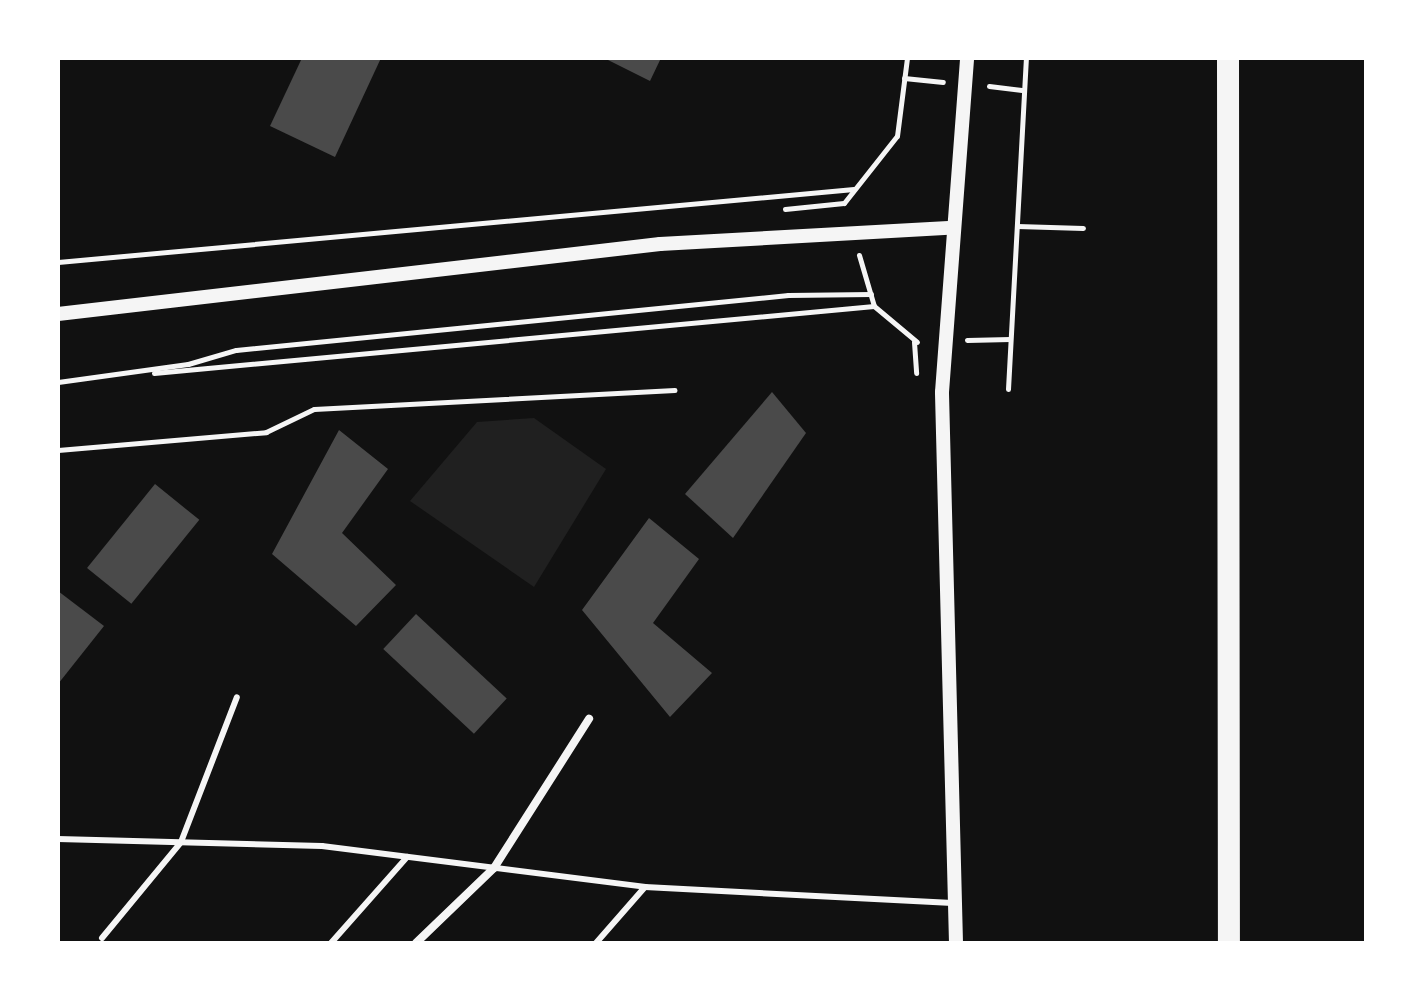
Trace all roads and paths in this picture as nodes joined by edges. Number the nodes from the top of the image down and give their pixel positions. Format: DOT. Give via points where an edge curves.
graph roads {
  1 [pos="907,58"];
  2 [pos="967,58"];
  3 [pos="1026,58"];
  4 [pos="1228,58"];
  5 [pos="855,189"];
  6 [pos="844,203"];
  7 [pos="1017,226"];
  8 [pos="949,228"];
  9 [pos="1083,228"];
  10 [pos="58,262"];
  11 [pos="874,306"];
  12 [pos="58,314"];
  13 [pos="914,342"];
  14 [pos="137,372"];
  15 [pos="58,382"];
  16 [pos="1008,389"];
  17 [pos="674,390"];
  18 [pos="58,450"];
  19 [pos="237,697"];
  20 [pos="589,719"];
  21 [pos="58,839"];
  22 [pos="181,842"];
  23 [pos="407,857"];
  24 [pos="494,868"];
  25 [pos="645,887"];
  26 [pos="953,903"];
  27 [pos="102,938"];
  28 [pos="331,943"];
  29 [pos="416,943"];
  30 [pos="596,943"];
  31 [pos="956,943"];
  32 [pos="1229,943"];
  1 -- 5 [label="path" via="897,136"];
  2 -- 8 [label="street"];
  3 -- 7 [label="path"];
  4 -- 32 [label="highway"];
  5 -- 6 [label="path"];
  5 -- 10 [label="path"];
  7 -- 9 [label="path"];
  7 -- 16 [label="path"];
  8 -- 12 [label="street" via="660,244"];
  8 -- 26 [label="street" via="942,392"];
  11 -- 13 [label="path"];
  11 -- 14 [label="path" via="189,373"];
  11 -- 14 [label="path" via="871,294 788,295 236,350"];
  14 -- 15 [label="path"];
  17 -- 18 [label="path" via="314,409 266,432"];
  19 -- 22 [label="lane"];
  20 -- 24 [label="street"];
  21 -- 22 [label="lane"];
  22 -- 23 [label="lane" via="322,846"];
  22 -- 27 [label="lane"];
  23 -- 24 [label="lane"];
  23 -- 28 [label="lane"];
  24 -- 25 [label="lane"];
  24 -- 29 [label="street"];
  25 -- 26 [label="lane"];
  25 -- 30 [label="lane"];
  26 -- 31 [label="street"];
}
